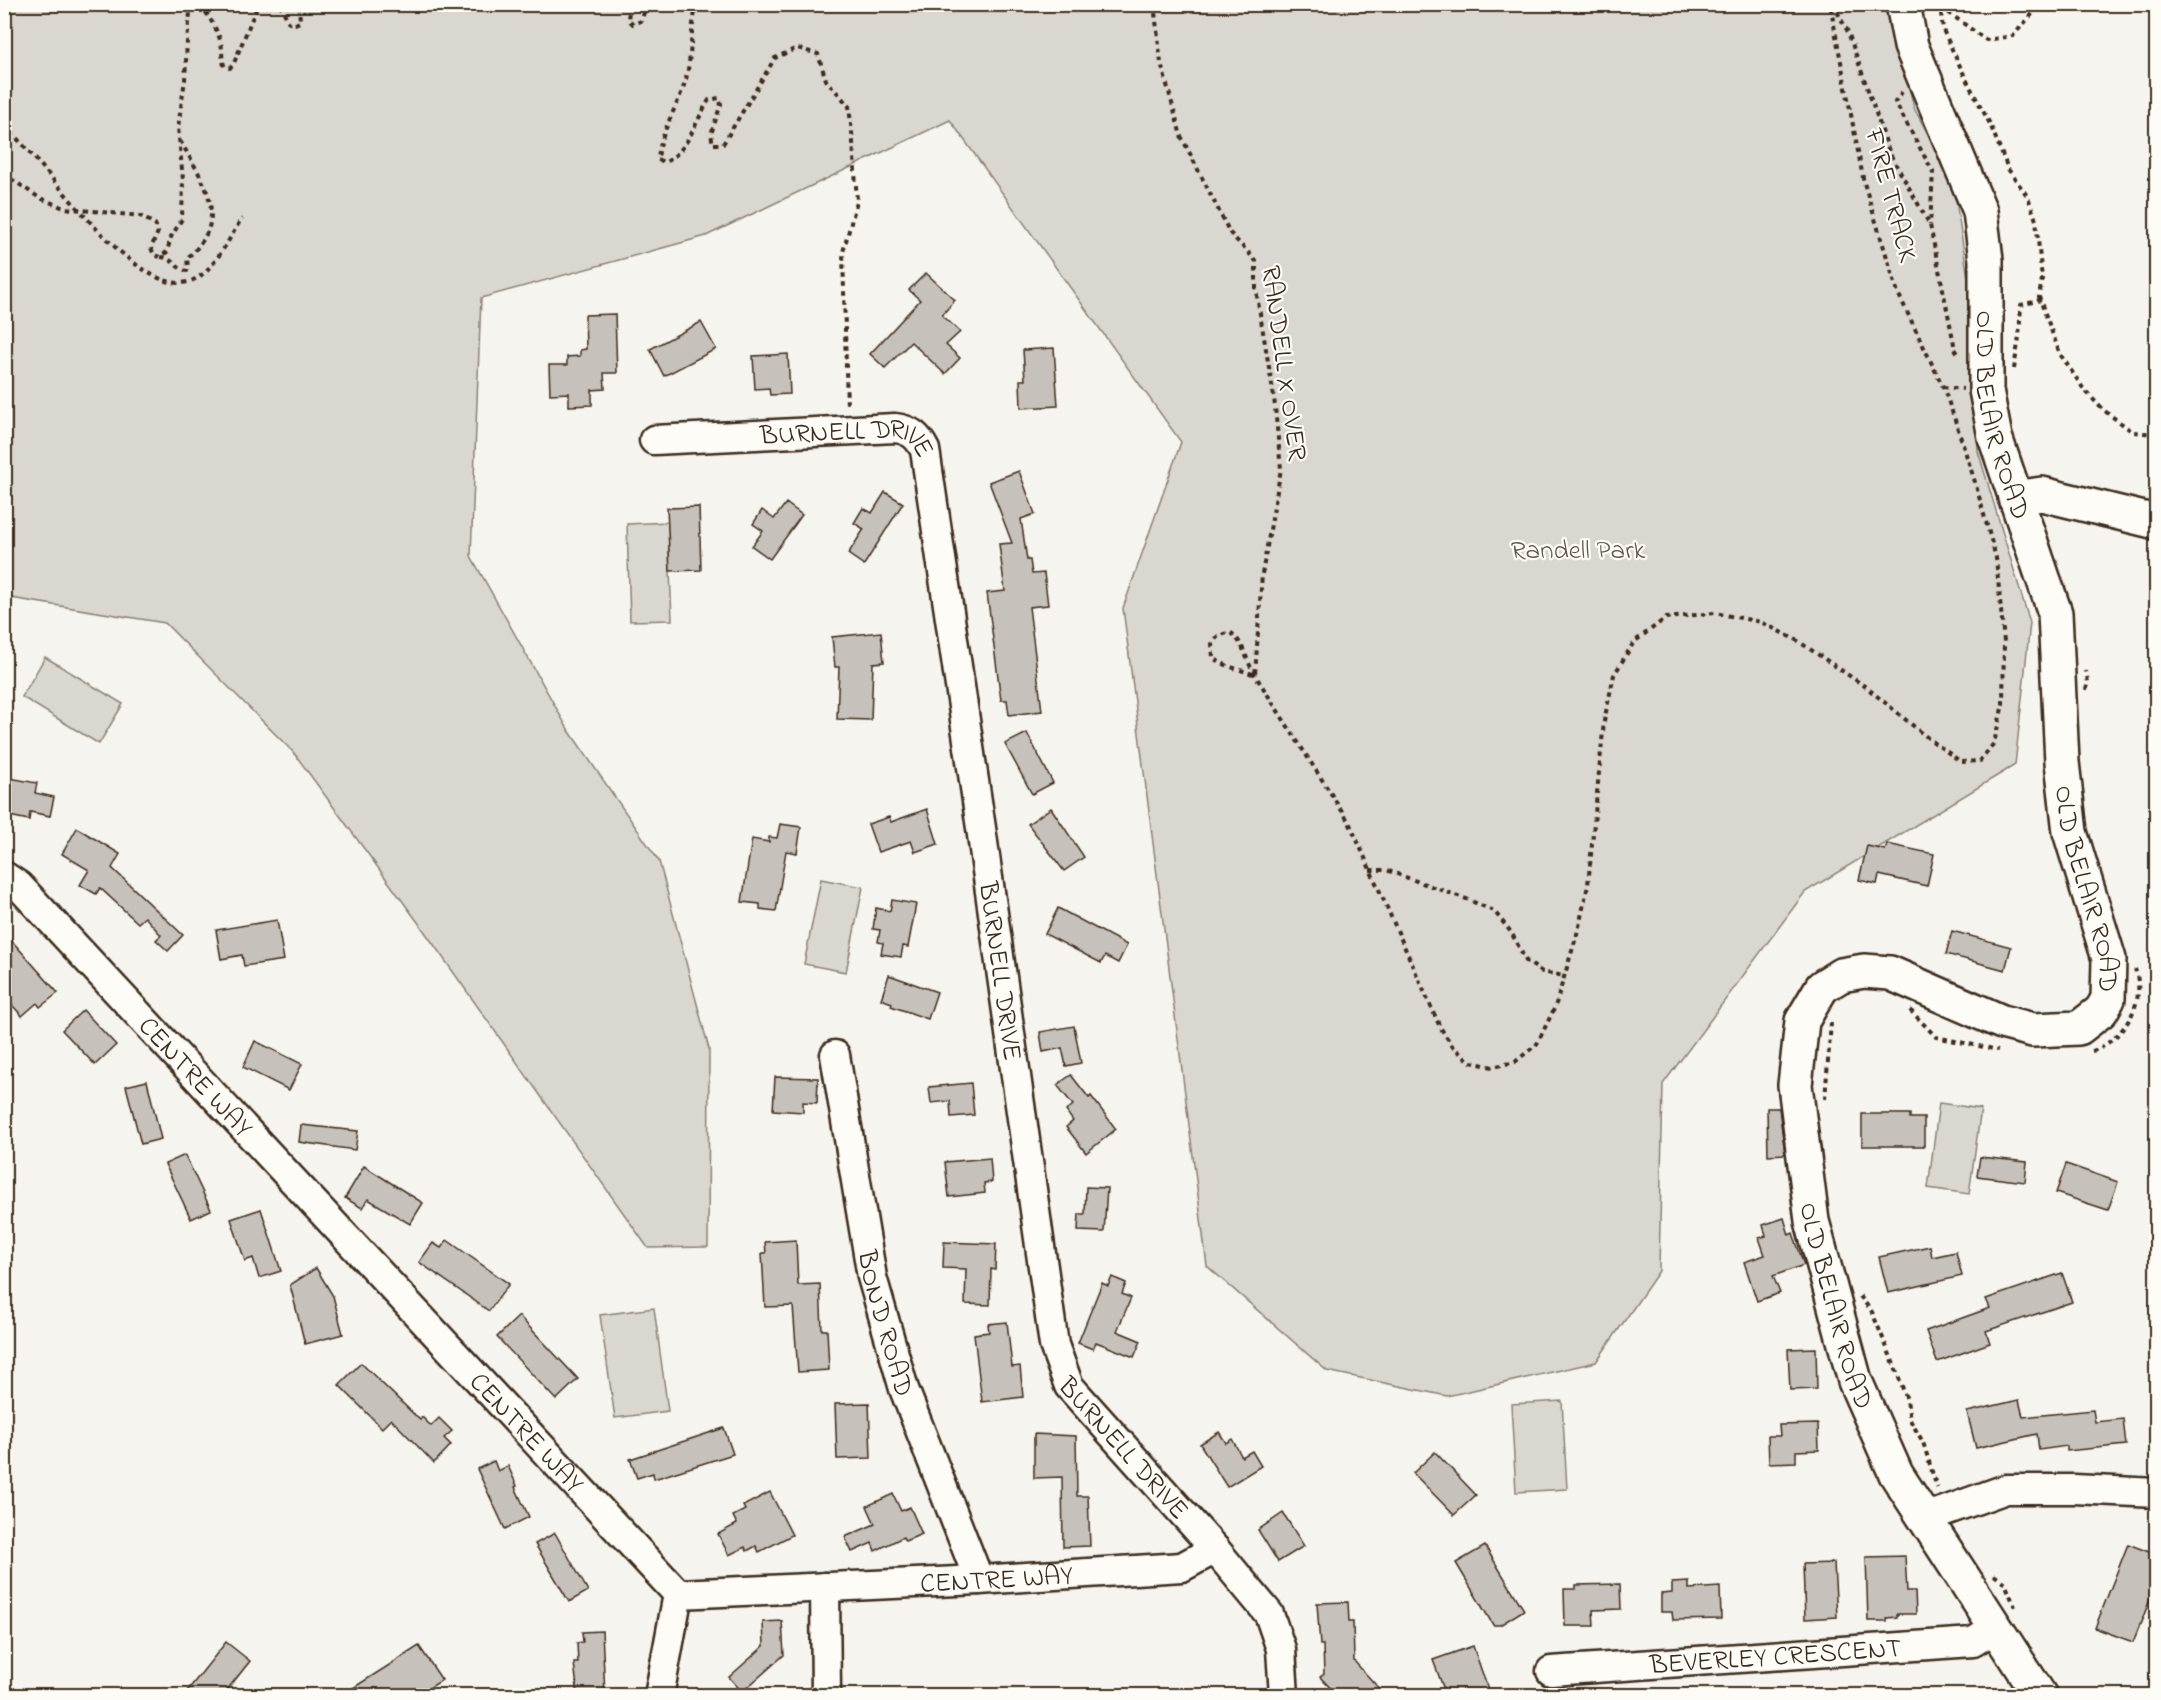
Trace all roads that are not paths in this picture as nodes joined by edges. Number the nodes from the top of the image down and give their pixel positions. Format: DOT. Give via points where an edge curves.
graph roads {
  1 [pos="1903,4"];
  2 [pos="654,440"];
  3 [pos="2015,498"];
  4 [pos="2157,522"];
  5 [pos="4,876"];
  6 [pos="835,1055"];
  7 [pos="2157,1493"];
  8 [pos="1934,1515"];
  9 [pos="1215,1549"];
  10 [pos="979,1580"];
  11 [pos="825,1587"];
  12 [pos="678,1594"];
  13 [pos="2007,1620"];
  14 [pos="1551,1671"];
  15 [pos="659,1695"];
  16 [pos="826,1695"];
  17 [pos="1284,1695"];
  18 [pos="2040,1695"];
  1 -- 3 [label="main road, OLD BELAIR ROAD" via="1911,46 1980,211 1986,260 1986,390 1995,437"];
  2 -- 9 [label="street, BURNELL DRIVE" via="895,428 908,430 920,440 925,450 981,828 1054,1345 1069,1386"];
  3 -- 4 [label="main road" via="2042,494"];
  3 -- 8 [label="main road, OLD BELAIR ROAD" via="2055,613 2062,762 2070,832 2109,959 2108,999 2101,1011 2079,1028 2033,1030 2002,1022 1890,974 1864,971 1841,975 1822,987 1802,1021 1795,1085 1812,1221 1855,1381 1896,1474"];
  5 -- 12 [label="street, CENTRE WAY" via="19,886"];
  6 -- 10 [label="street, BOND ROAD" via="872,1277 904,1389"];
  7 -- 8 [label="street" via="2007,1489"];
  8 -- 13 [label="main road, OLD BELAIR ROAD"];
  9 -- 10 [label="street, CENTRE WAY" via="1182,1567"];
  9 -- 17 [label="street, BURNELL DRIVE" via="1269,1614 1281,1649"];
  10 -- 11 [label="street, CENTRE WAY"];
  11 -- 12 [label="street, CENTRE WAY"];
  11 -- 16 [label="street"];
  12 -- 15 [label="street"];
  13 -- 14 [label="street, BEVERLEY CRESCENT" via="1974,1642"];
  13 -- 18 [label="main road, OLD BELAIR ROAD"];
}
